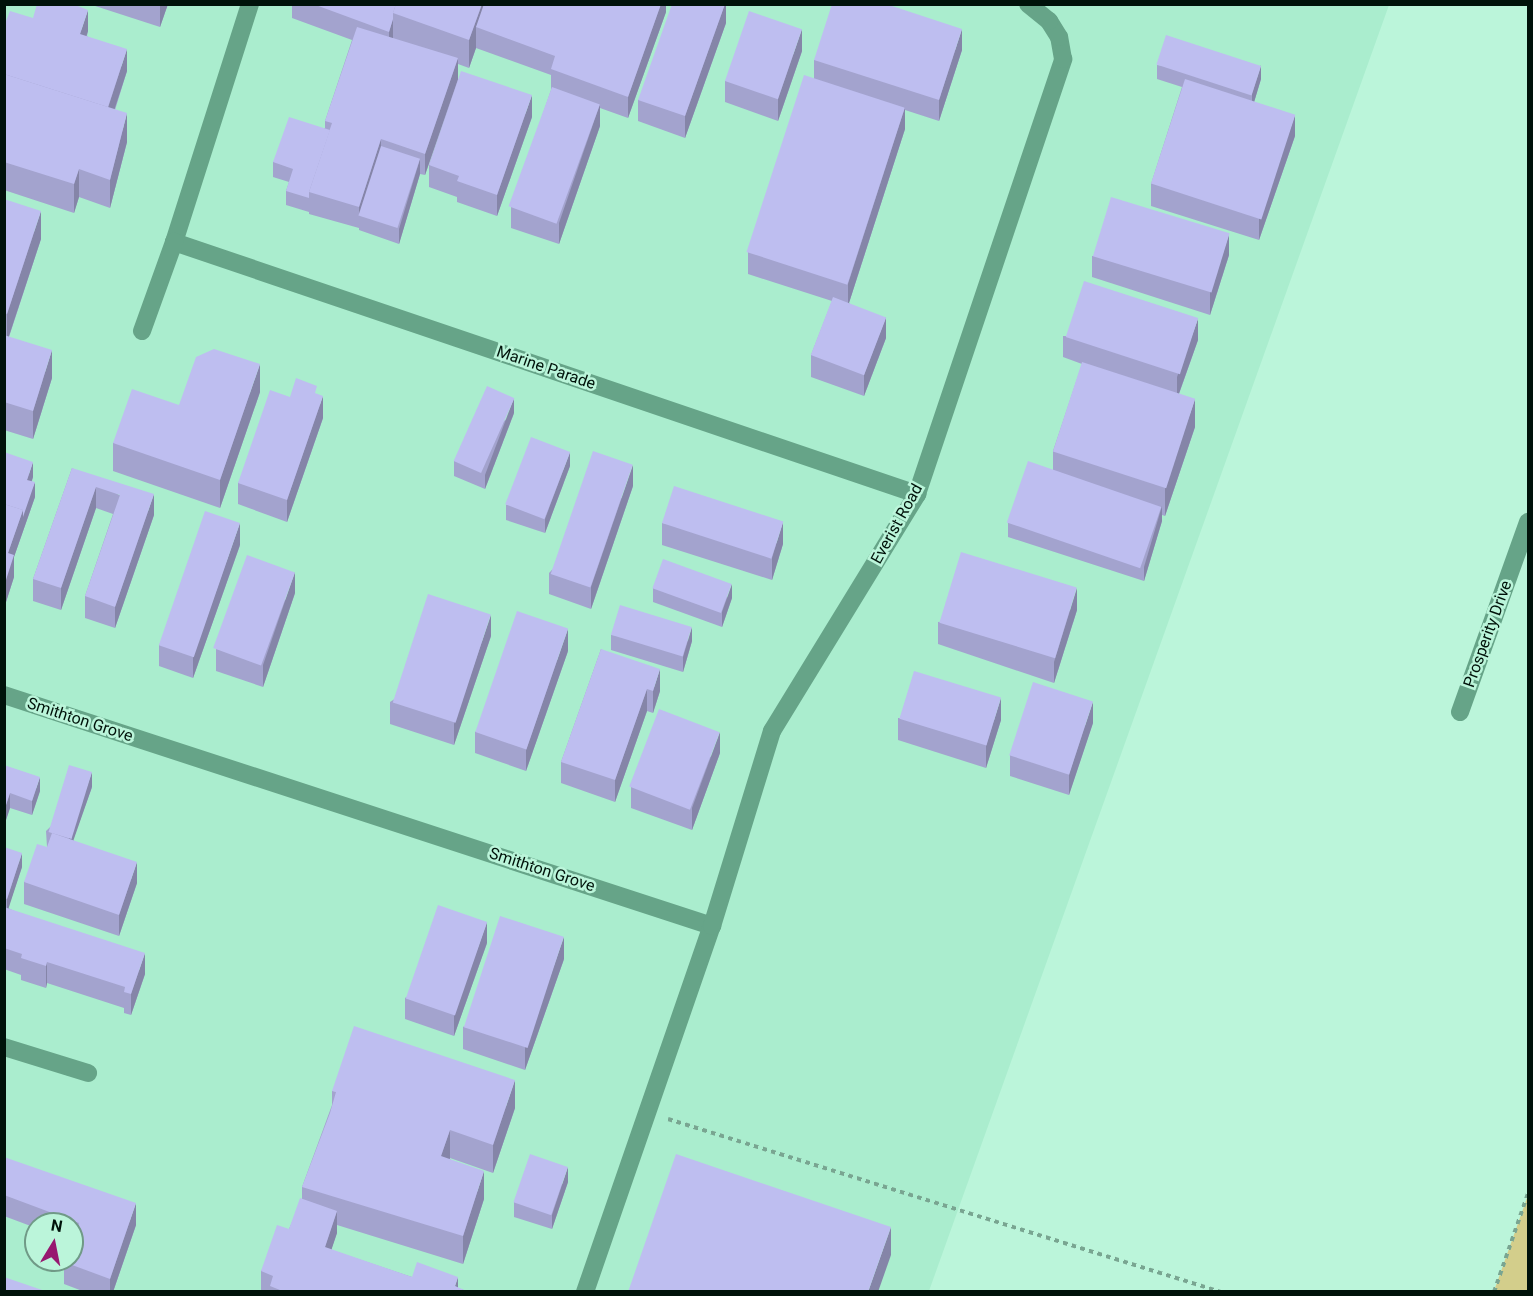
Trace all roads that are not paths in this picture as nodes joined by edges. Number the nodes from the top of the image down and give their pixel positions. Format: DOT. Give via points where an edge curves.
graph roads {
  1 [pos="250,4"];
  2 [pos="1029,4"];
  3 [pos="174,242"];
  4 [pos="142,331"];
  5 [pos="917,494"];
  6 [pos="1528,522"];
  7 [pos="4,695"];
  8 [pos="1460,712"];
  9 [pos="712,926"];
  10 [pos="4,1047"];
  11 [pos="88,1073"];
  12 [pos="585,1292"];
  1 -- 3 [label="street"];
  2 -- 5 [label="street, Everist Road" via="1049,21 1059,37 1063,59"];
  3 -- 4 [label="street"];
  3 -- 5 [label="street, Marine Parade"];
  5 -- 9 [label="street, Everist Road" via="772,731"];
  6 -- 8 [label="street, Prosperity Drive"];
  7 -- 9 [label="street, Smithton Grove"];
  9 -- 12 [label="street"];
  10 -- 11 [label="street"];
}
